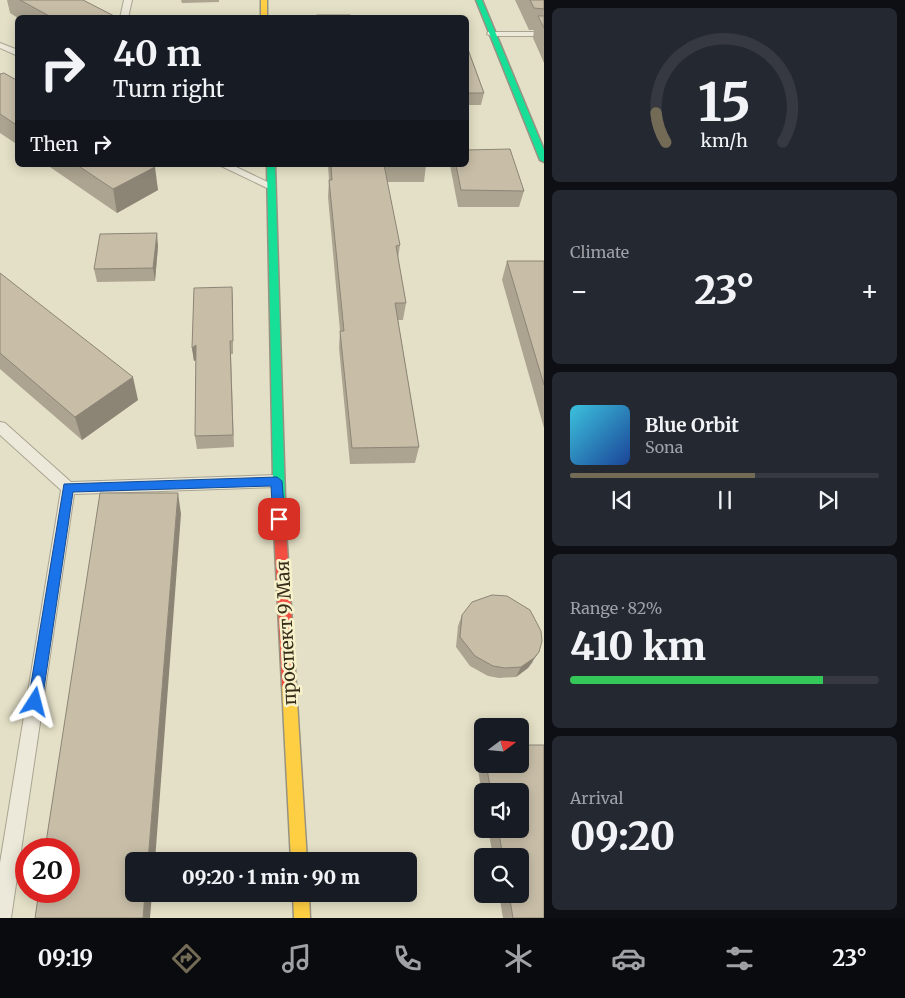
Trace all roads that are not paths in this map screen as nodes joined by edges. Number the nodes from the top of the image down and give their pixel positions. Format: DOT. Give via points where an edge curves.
graph roads {
  1 [pos="128,0"];
  2 [pos="264,0"];
  3 [pos="479,0"];
  4 [pos="125,15"];
  5 [pos="264,15"];
  6 [pos="491,34"];
  7 [pos="544,34"];
  8 [pos="0,45"];
  9 [pos="15,52"];
  10 [pos="544,160"];
  11 [pos="229,167"];
  12 [pos="270,167"];
  13 [pos="272,186"];
  14 [pos="0,427"];
  15 [pos="277,481"];
  16 [pos="68,488"];
  17 [pos="298,852"];
  18 [pos="301,902"];
  19 [pos="1,918"];
  20 [pos="302,918"];
  1 -- 4 [label="lane"];
  2 -- 5 [label="street"];
  3 -- 6 [label="street"];
  6 -- 7 [label="lane"];
  6 -- 10 [label="street"];
  8 -- 9 [label="lane"];
  11 -- 13 [label="lane"];
  12 -- 13 [label="street, проспект 9 Мая"];
  13 -- 15 [label="street, проспект 9 Мая"];
  14 -- 16 [label="lane"];
  15 -- 16 [label="lane"];
  15 -- 17 [label="street, проспект 9 Мая"];
  16 -- 19 [label="lane"];
  18 -- 20 [label="street"];
}
